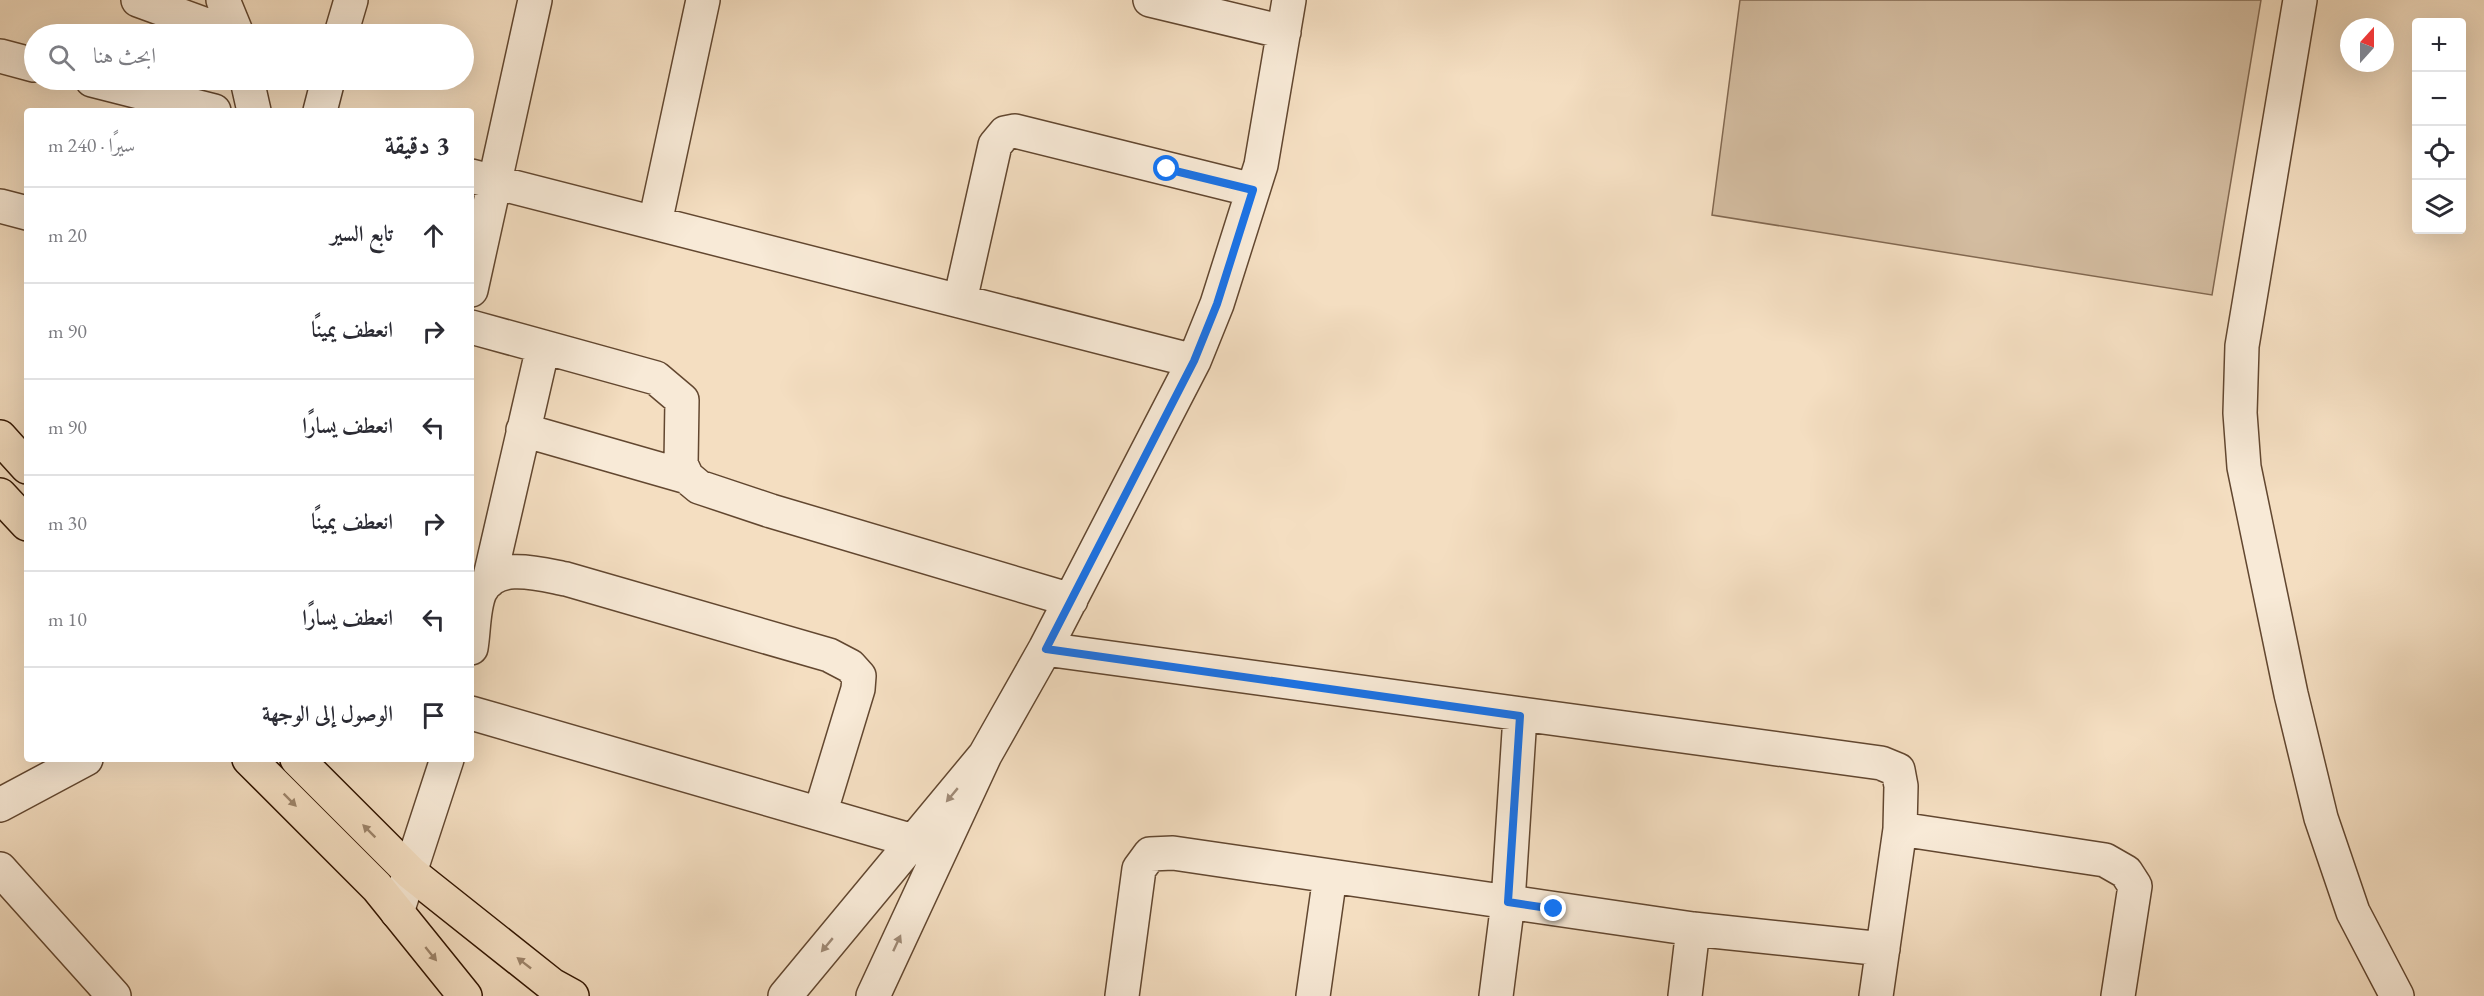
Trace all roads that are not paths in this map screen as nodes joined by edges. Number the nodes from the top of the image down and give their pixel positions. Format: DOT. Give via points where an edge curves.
graph roads {
  1 [pos="138,0"];
  2 [pos="223,0"];
  3 [pos="351,0"];
  4 [pos="535,0"];
  5 [pos="703,0"];
  6 [pos="1150,0"];
  7 [pos="1289,0"];
  8 [pos="2300,0"];
  9 [pos="204,24"];
  10 [pos="233,24"];
  11 [pos="344,24"];
  12 [pos="1284,32"];
  13 [pos="0,56"];
  14 [pos="24,62"];
  15 [pos="131,90"];
  16 [pos="249,90"];
  17 [pos="325,90"];
  18 [pos="202,108"];
  19 [pos="253,108"];
  20 [pos="321,108"];
  21 [pos="483,179"];
  22 [pos="1253,190"];
  23 [pos="0,206"];
  24 [pos="24,212"];
  25 [pos="655,224"];
  26 [pos="474,262"];
  27 [pos="960,301"];
  28 [pos="474,328"];
  29 [pos="543,347"];
  30 [pos="1194,361"];
  31 [pos="524,430"];
  32 [pos="0,437"];
  33 [pos="24,464"];
  34 [pos="687,477"];
  35 [pos="0,495"];
  36 [pos="24,521"];
  37 [pos="489,581"];
  38 [pos="1071,600"];
  39 [pos="474,628"];
  40 [pos="1046,649"];
  41 [pos="474,714"];
  42 [pos="1520,716"];
  43 [pos="81,762"];
  44 [pos="252,762"];
  45 [pos="300,762"];
  46 [pos="446,762"];
  47 [pos="0,806"];
  48 [pos="820,814"];
  49 [pos="1900,829"];
  50 [pos="927,845"];
  51 [pos="0,869"];
  52 [pos="411,873"];
  53 [pos="1330,876"];
  54 [pos="1508,902"];
  55 [pos="397,912"];
  56 [pos="1693,928"];
  57 [pos="1883,949"];
  58 [pos="114,996"];
  59 [pos="465,996"];
  60 [pos="572,996"];
  61 [pos="785,996"];
  62 [pos="873,996"];
  63 [pos="1122,996"];
  64 [pos="1313,996"];
  65 [pos="1496,996"];
  66 [pos="1685,996"];
  67 [pos="1876,996"];
  68 [pos="2118,996"];
  69 [pos="2397,996"];
  1 -- 9 [label="street"];
  2 -- 10 [label="street"];
  3 -- 11 [label="street"];
  4 -- 21 [label="street"];
  5 -- 25 [label="street"];
  6 -- 12 [label="street"];
  7 -- 12 [label="street"];
  8 -- 69 [label="street" via="2242,346 2240,413 2244,467 2291,694 2322,818 2353,912"];
  12 -- 22 [label="street" via="1261,165"];
  13 -- 14 [label="street"];
  15 -- 18 [label="street"];
  16 -- 19 [label="street"];
  17 -- 20 [label="street"];
  21 -- 25 [label="street"];
  21 -- 26 [label="street"];
  22 -- 27 [label="street" via="1015,131 1005,133 995,145"];
  22 -- 30 [label="street" via="1217,304"];
  23 -- 24 [label="street"];
  25 -- 27 [label="street"];
  27 -- 30 [label="street"];
  28 -- 29 [label="street"];
  29 -- 31 [label="street"];
  29 -- 34 [label="street" via="656,378 670,387 682,400 681,464"];
  30 -- 38 [label="street"];
  31 -- 34 [label="street"];
  31 -- 37 [label="street"];
  32 -- 33 [label="main road"];
  34 -- 38 [label="street" via="699,487 771,511"];
  35 -- 36 [label="main road"];
  37 -- 39 [label="street" via="480,593"];
  37 -- 48 [label="street" via="506,572 566,579 829,655 850,666 859,676 858,689"];
  38 -- 40 [label="street"];
  40 -- 42 [label="street"];
  40 -- 50 [label="street"];
  41 -- 48 [label="street"];
  42 -- 49 [label="street" via="1881,762 1898,770 1902,786"];
  42 -- 54 [label="street"];
  43 -- 47 [label="street"];
  44 -- 55 [label="main road, one-way" via="377,886"];
  52 -- 45 [label="main road, one-way"];
  46 -- 52 [label="street"];
  48 -- 50 [label="street"];
  49 -- 57 [label="street"];
  49 -- 68 [label="street" via="2105,860 2126,872 2135,886"];
  50 -- 61 [label="street, one-way"];
  62 -- 50 [label="street, one-way"];
  51 -- 58 [label="street"];
  52 -- 55 [label="street"];
  60 -- 52 [label="main road, one-way" via="552,985"];
  53 -- 54 [label="street"];
  53 -- 63 [label="street" via="1173,853 1150,854 1139,869"];
  53 -- 64 [label="street"];
  54 -- 56 [label="street"];
  54 -- 65 [label="street"];
  55 -- 59 [label="main road, one-way"];
  56 -- 57 [label="street"];
  56 -- 66 [label="street"];
  57 -- 67 [label="street"];
}
